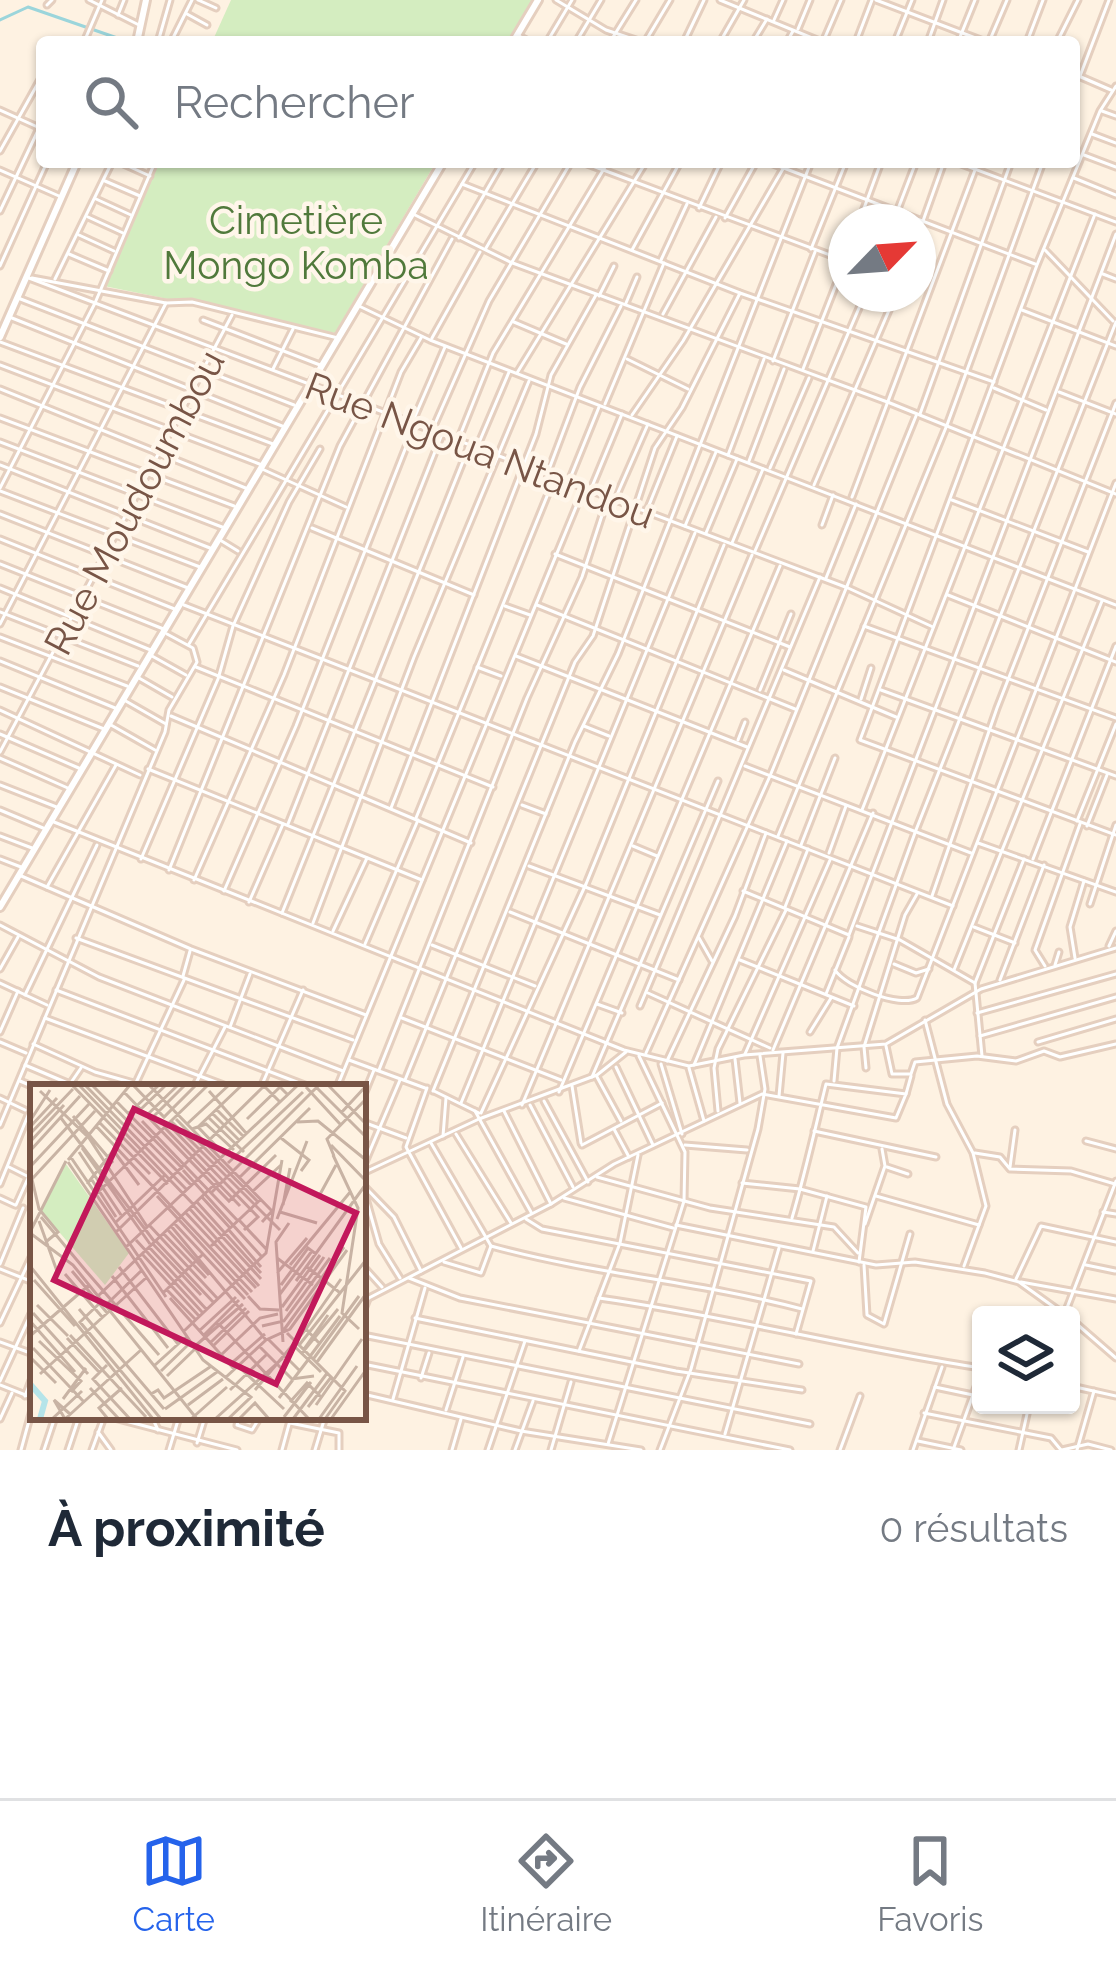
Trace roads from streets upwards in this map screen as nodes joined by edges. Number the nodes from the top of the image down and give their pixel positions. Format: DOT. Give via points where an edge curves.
graph roads {
  1 [pos="52,0"];
  2 [pos="89,0"];
  3 [pos="124,0"];
  4 [pos="146,0"];
  5 [pos="170,0"];
  6 [pos="195,0"];
  7 [pos="538,0"];
  8 [pos="556,0"];
  9 [pos="572,0"];
  10 [pos="602,0"];
  11 [pos="636,0"];
  12 [pos="670,0"];
  13 [pos="704,0"];
  14 [pos="720,0"];
  15 [pos="745,0"];
  16 [pos="783,0"];
  17 [pos="810,0"];
  18 [pos="841,0"];
  19 [pos="874,0"];
  20 [pos="912,0"];
  21 [pos="943,0"];
  22 [pos="974,0"];
  23 [pos="1006,0"];
  24 [pos="1043,0"];
  25 [pos="1078,0"];
  26 [pos="1109,0"];
  27 [pos="101,3"];
  28 [pos="47,5"];
  29 [pos="568,7"];
  30 [pos="741,7"];
  31 [pos="216,8"];
  32 [pos="907,13"];
  33 [pos="185,14"];
  34 [pos="118,15"];
  35 [pos="771,19"];
  36 [pos="589,20"];
  37 [pos="207,25"];
  38 [pos="934,25"];
  39 [pos="141,26"];
  40 [pos="796,30"];
  41 [pos="962,32"];
  42 [pos="614,33"];
  43 [pos="87,36"];
  44 [pos="139,36"];
  45 [pos="159,36"];
  46 [pos="174,36"];
  47 [pos="517,36"];
  48 [pos="551,36"];
  49 [pos="580,36"];
  50 [pos="613,36"];
  51 [pos="624,36"];
  52 [pos="648,36"];
  53 [pos="687,36"];
  54 [pos="723,36"];
  55 [pos="758,36"];
  56 [pos="792,36"];
  57 [pos="809,36"];
  58 [pos="825,36"];
  59 [pos="859,36"];
  60 [pos="898,36"];
  61 [pos="930,36"];
  62 [pos="960,36"];
  63 [pos="972,36"];
  64 [pos="991,36"];
  65 [pos="1029,36"];
  66 [pos="1060,36"];
  67 [pos="1080,68"];
  68 [pos="1080,76"];
  69 [pos="36,86"];
  70 [pos="1114,88"];
  71 [pos="0,110"];
  72 [pos="1100,111"];
  73 [pos="1116,116"];
  74 [pos="18,118"];
  75 [pos="36,125"];
  76 [pos="1090,134"];
  77 [pos="36,137"];
  78 [pos="1116,143"];
  79 [pos="0,151"];
  80 [pos="1082,154"];
  81 [pos="1080,159"];
  82 [pos="1116,167"];
  83 [pos="44,168"];
  84 [pos="74,168"];
  85 [pos="109,168"];
  86 [pos="133,168"];
  87 [pos="153,168"];
  88 [pos="439,168"];
  89 [pos="471,168"];
  90 [pos="499,168"];
  91 [pos="533,168"];
  92 [pos="568,168"];
  93 [pos="597,168"];
  94 [pos="643,168"];
  95 [pos="677,168"];
  96 [pos="718,168"];
  97 [pos="753,168"];
  98 [pos="809,168"];
  99 [pos="844,168"];
  100 [pos="879,168"];
  101 [pos="914,168"];
  102 [pos="942,168"];
  103 [pos="970,168"];
  104 [pos="1009,168"];
  105 [pos="1040,168"];
  106 [pos="1076,168"];
  107 [pos="784,169"];
  108 [pos="0,170"];
  109 [pos="602,170"];
  110 [pos="975,170"];
  111 [pos="150,176"];
  112 [pos="15,177"];
  113 [pos="1072,178"];
  114 [pos="637,179"];
  115 [pos="804,179"];
  116 [pos="103,180"];
  117 [pos="1004,181"];
  118 [pos="462,184"];
  119 [pos="36,186"];
  120 [pos="836,188"];
  121 [pos="664,191"];
  122 [pos="1032,191"];
  123 [pos="483,194"];
  124 [pos="1116,195"];
  125 [pos="61,196"];
  126 [pos="141,197"];
  127 [pos="94,198"];
  128 [pos="867,198"];
  129 [pos="1062,201"];
  130 [pos="688,203"];
  131 [pos="512,204"];
  132 [pos="865,204"];
  133 [pos="882,204"];
  134 [pos="900,204"];
  135 [pos="929,204"];
  136 [pos="699,208"];
  137 [pos="0,212"];
  138 [pos="412,213"];
  139 [pos="539,214"];
  140 [pos="1095,214"];
  141 [pos="133,215"];
  142 [pos="86,216"];
  143 [pos="717,216"];
  144 [pos="725,218"];
  145 [pos="1116,222"];
  146 [pos="936,225"];
  147 [pos="570,226"];
  148 [pos="748,227"];
  149 [pos="436,228"];
  150 [pos="951,231"];
  151 [pos="124,233"];
  152 [pos="1116,234"];
  153 [pos="77,235"];
  154 [pos="455,239"];
  155 [pos="602,239"];
  156 [pos="782,239"];
  157 [pos="980,243"];
  158 [pos="813,249"];
  159 [pos="1043,249"];
  160 [pos="632,250"];
  161 [pos="482,251"];
  162 [pos="116,252"];
  163 [pos="67,254"];
  164 [pos="828,254"];
  165 [pos="1008,254"];
  166 [pos="663,261"];
  167 [pos="510,262"];
  168 [pos="1037,265"];
  169 [pos="0,266"];
  170 [pos="614,266"];
  171 [pos="936,269"];
  172 [pos="109,271"];
  173 [pos="687,271"];
  174 [pos="542,273"];
  175 [pos="1101,273"];
  176 [pos="1069,274"];
  177 [pos="638,277"];
  178 [pos="27,278"];
  179 [pos="56,279"];
  180 [pos="1116,280"];
  181 [pos="716,282"];
  182 [pos="573,285"];
  183 [pos="100,287"];
  184 [pos="740,293"];
  185 [pos="598,296"];
  186 [pos="16,297"];
  187 [pos="1090,297"];
  188 [pos="757,299"];
  189 [pos="94,303"];
  190 [pos="166,303"];
  191 [pos="358,305"];
  192 [pos="623,305"];
  193 [pos="0,306"];
  194 [pos="828,309"];
  195 [pos="1021,309"];
  196 [pos="646,312"];
  197 [pos="793,312"];
  198 [pos="858,312"];
  199 [pos="889,312"];
  200 [pos="921,312"];
  201 [pos="10,313"];
  202 [pos="232,315"];
  203 [pos="662,318"];
  204 [pos="382,319"];
  205 [pos="1050,319"];
  206 [pos="203,320"];
  207 [pos="513,321"];
  208 [pos="823,322"];
  209 [pos="85,323"];
  210 [pos="1116,324"];
  211 [pos="154,326"];
  212 [pos="294,327"];
  213 [pos="404,328"];
  214 [pos="225,329"];
  215 [pos="689,329"];
  216 [pos="1078,330"];
  217 [pos="541,332"];
  218 [pos="849,333"];
  219 [pos="422,337"];
  220 [pos="338,338"];
  221 [pos="713,339"];
  222 [pos="0,340"];
  223 [pos="430,340"];
  224 [pos="1108,342"];
  225 [pos="74,344"];
  226 [pos="877,344"];
  227 [pos="567,345"];
  228 [pos="143,346"];
  229 [pos="445,346"];
  230 [pos="1116,346"];
  231 [pos="738,347"];
  232 [pos="214,349"];
  233 [pos="283,350"];
  234 [pos="464,352"];
  235 [pos="908,354"];
  236 [pos="764,357"];
  237 [pos="626,358"];
  238 [pos="773,361"];
  239 [pos="489,362"];
  240 [pos="938,363"];
  241 [pos="64,364"];
  242 [pos="0,365"];
  243 [pos="321,365"];
  244 [pos="785,366"];
  245 [pos="134,367"];
  246 [pos="202,369"];
  247 [pos="272,370"];
  248 [pos="510,370"];
  249 [pos="801,372"];
  250 [pos="966,372"];
  251 [pos="517,373"];
  252 [pos="809,375"];
  253 [pos="657,376"];
  254 [pos="530,379"];
  255 [pos="827,382"];
  256 [pos="53,385"];
  257 [pos="310,385"];
  258 [pos="994,385"];
  259 [pos="547,386"];
  260 [pos="124,387"];
  261 [pos="0,389"];
  262 [pos="193,389"];
  263 [pos="690,390"];
  264 [pos="1057,392"];
  265 [pos="856,393"];
  266 [pos="334,397"];
  267 [pos="578,397"];
  268 [pos="1022,399"];
  269 [pos="1084,402"];
  270 [pos="360,403"];
  271 [pos="890,403"];
  272 [pos="1116,403"];
  273 [pos="43,405"];
  274 [pos="297,406"];
  275 [pos="602,406"];
  276 [pos="113,407"];
  277 [pos="182,410"];
  278 [pos="1050,411"];
  279 [pos="387,413"];
  280 [pos="623,413"];
  281 [pos="1114,413"];
  282 [pos="632,415"];
  283 [pos="918,415"];
  284 [pos="0,418"];
  285 [pos="414,422"];
  286 [pos="649,422"];
  287 [pos="947,425"];
  288 [pos="284,426"];
  289 [pos="28,429"];
  290 [pos="101,429"];
  291 [pos="172,429"];
  292 [pos="432,429"];
  293 [pos="668,430"];
  294 [pos="442,433"];
  295 [pos="678,434"];
  296 [pos="974,437"];
  297 [pos="459,438"];
  298 [pos="0,442"];
  299 [pos="470,442"];
  300 [pos="700,444"];
  301 [pos="273,445"];
  302 [pos="478,445"];
  303 [pos="1003,448"];
  304 [pos="20,449"];
  305 [pos="320,449"];
  306 [pos="716,451"];
  307 [pos="89,452"];
  308 [pos="160,452"];
  309 [pos="500,454"];
  310 [pos="728,455"];
  311 [pos="737,459"];
  312 [pos="1031,460"];
  313 [pos="748,463"];
  314 [pos="525,464"];
  315 [pos="0,465"];
  316 [pos="261,466"];
  317 [pos="766,469"];
  318 [pos="10,470"];
  319 [pos="1057,471"];
  320 [pos="80,472"];
  321 [pos="548,474"];
  322 [pos="149,475"];
  323 [pos="787,476"];
  324 [pos="555,478"];
  325 [pos="284,481"];
  326 [pos="568,482"];
  327 [pos="1084,482"];
  328 [pos="1116,483"];
  329 [pos="814,486"];
  330 [pos="296,488"];
  331 [pos="248,489"];
  332 [pos="584,489"];
  333 [pos="0,490"];
  334 [pos="590,491"];
  335 [pos="69,492"];
  336 [pos="834,493"];
  337 [pos="1114,493"];
  338 [pos="137,494"];
  339 [pos="319,497"];
  340 [pos="608,498"];
  341 [pos="614,500"];
  342 [pos="949,500"];
  343 [pos="854,501"];
  344 [pos="237,507"];
  345 [pos="348,508"];
  346 [pos="634,509"];
  347 [pos="980,510"];
  348 [pos="881,512"];
  349 [pos="59,513"];
  350 [pos="646,513"];
  351 [pos="0,514"];
  352 [pos="125,515"];
  353 [pos="1006,520"];
  354 [pos="906,521"];
  355 [pos="669,522"];
  356 [pos="822,525"];
  357 [pos="684,527"];
  358 [pos="225,528"];
  359 [pos="310,528"];
  360 [pos="695,531"];
  361 [pos="1034,531"];
  362 [pos="935,532"];
  363 [pos="48,533"];
  364 [pos="116,535"];
  365 [pos="705,535"];
  366 [pos="0,539"];
  367 [pos="218,539"];
  368 [pos="337,539"];
  369 [pos="1062,542"];
  370 [pos="728,544"];
  371 [pos="966,545"];
  372 [pos="214,549"];
  373 [pos="363,549"];
  374 [pos="37,553"];
  375 [pos="241,553"];
  376 [pos="753,553"];
  377 [pos="1090,553"];
  378 [pos="555,554"];
  379 [pos="106,556"];
  380 [pos="992,556"];
  381 [pos="390,560"];
  382 [pos="0,564"];
  383 [pos="781,564"];
  384 [pos="1021,566"];
  385 [pos="586,567"];
  386 [pos="203,568"];
  387 [pos="418,572"];
  388 [pos="25,574"];
  389 [pos="95,576"];
  390 [pos="613,578"];
  391 [pos="823,578"];
  392 [pos="1047,578"];
  393 [pos="446,584"];
  394 [pos="0,587"];
  395 [pos="848,588"];
  396 [pos="190,589"];
  397 [pos="643,589"];
  398 [pos="1077,589"];
  399 [pos="16,594"];
  400 [pos="946,595"];
  401 [pos="474,596"];
  402 [pos="85,597"];
  403 [pos="671,598"];
  404 [pos="1102,599"];
  405 [pos="873,600"];
  406 [pos="503,605"];
  407 [pos="536,605"];
  408 [pos="974,605"];
  409 [pos="1116,605"];
  410 [pos="180,607"];
  411 [pos="699,610"];
  412 [pos="2,613"];
  413 [pos="790,614"];
  414 [pos="206,615"];
  415 [pos="565,615"];
  416 [pos="532,616"];
  417 [pos="906,616"];
  418 [pos="1002,616"];
  419 [pos="74,618"];
  420 [pos="725,620"];
  421 [pos="0,624"];
  422 [pos="862,625"];
  423 [pos="232,626"];
  424 [pos="934,627"];
  425 [pos="1028,627"];
  426 [pos="165,631"];
  427 [pos="595,631"];
  428 [pos="753,631"];
  429 [pos="0,637"];
  430 [pos="65,638"];
  431 [pos="265,638"];
  432 [pos="897,638"];
  433 [pos="1057,638"];
  434 [pos="621,641"];
  435 [pos="778,642"];
  436 [pos="189,644"];
  437 [pos="1116,646"];
  438 [pos="792,647"];
  439 [pos="926,647"];
  440 [pos="1084,647"];
  441 [pos="292,650"];
  442 [pos="650,650"];
  443 [pos="152,653"];
  444 [pos="515,656"];
  445 [pos="954,656"];
  446 [pos="53,658"];
  447 [pos="319,660"];
  448 [pos="0,661"];
  449 [pos="676,661"];
  450 [pos="1113,661"];
  451 [pos="194,666"];
  452 [pos="543,666"];
  453 [pos="475,667"];
  454 [pos="982,667"];
  455 [pos="143,668"];
  456 [pos="871,668"];
  457 [pos="782,669"];
  458 [pos="349,671"];
  459 [pos="704,672"];
  460 [pos="188,677"];
  461 [pos="504,677"];
  462 [pos="809,677"];
  463 [pos="1009,677"];
  464 [pos="43,678"];
  465 [pos="137,678"];
  466 [pos="573,678"];
  467 [pos="218,679"];
  468 [pos="374,681"];
  469 [pos="732,683"];
  470 [pos="0,687"];
  471 [pos="131,687"];
  472 [pos="836,689"];
  473 [pos="1037,689"];
  474 [pos="244,690"];
  475 [pos="602,690"];
  476 [pos="880,690"];
  477 [pos="404,692"];
  478 [pos="760,692"];
  479 [pos="772,697"];
  480 [pos="905,698"];
  481 [pos="32,699"];
  482 [pos="176,699"];
  483 [pos="861,699"];
  484 [pos="124,700"];
  485 [pos="627,700"];
  486 [pos="1064,700"];
  487 [pos="272,701"];
  488 [pos="433,702"];
  489 [pos="874,706"];
  490 [pos="118,709"];
  491 [pos="797,709"];
  492 [pos="934,709"];
  493 [pos="0,710"];
  494 [pos="1093,711"];
  495 [pos="655,712"];
  496 [pos="300,713"];
  497 [pos="459,713"];
  498 [pos="171,716"];
  499 [pos="898,717"];
  500 [pos="20,718"];
  501 [pos="961,719"];
  502 [pos="1116,721"];
  503 [pos="326,722"];
  504 [pos="745,722"];
  505 [pos="487,723"];
  506 [pos="684,723"];
  507 [pos="168,725"];
  508 [pos="582,726"];
  509 [pos="108,727"];
  510 [pos="197,728"];
  511 [pos="989,729"];
  512 [pos="712,733"];
  513 [pos="0,734"];
  514 [pos="355,735"];
  515 [pos="515,735"];
  516 [pos="611,736"];
  517 [pos="8,737"];
  518 [pos="1017,739"];
  519 [pos="223,741"];
  520 [pos="737,742"];
  521 [pos="384,745"];
  522 [pos="542,745"];
  523 [pos="749,748"];
  524 [pos="886,748"];
  525 [pos="1046,749"];
  526 [pos="94,751"];
  527 [pos="156,751"];
  528 [pos="250,752"];
  529 [pos="0,755"];
  530 [pos="413,756"];
  531 [pos="570,757"];
  532 [pos="835,758"];
  533 [pos="916,759"];
  534 [pos="1074,760"];
  535 [pos="117,763"];
  536 [pos="279,764"];
  537 [pos="743,766"];
  538 [pos="598,767"];
  539 [pos="439,768"];
  540 [pos="147,769"];
  541 [pos="941,769"];
  542 [pos="82,770"];
  543 [pos="1099,770"];
  544 [pos="305,773"];
  545 [pos="1108,773"];
  546 [pos="770,776"];
  547 [pos="1116,776"];
  548 [pos="143,777"];
  549 [pos="626,778"];
  550 [pos="466,779"];
  551 [pos="972,779"];
  552 [pos="175,782"];
  553 [pos="718,782"];
  554 [pos="332,784"];
  555 [pos="0,785"];
  556 [pos="796,786"];
  557 [pos="494,787"];
  558 [pos="654,788"];
  559 [pos="70,790"];
  560 [pos="998,790"];
  561 [pos="202,791"];
  562 [pos="821,796"];
  563 [pos="362,797"];
  564 [pos="681,798"];
  565 [pos="1026,800"];
  566 [pos="230,804"];
  567 [pos="520,804"];
  568 [pos="847,805"];
  569 [pos="59,808"];
  570 [pos="391,808"];
  571 [pos="708,809"];
  572 [pos="862,809"];
  573 [pos="0,810"];
  574 [pos="1055,811"];
  575 [pos="257,812"];
  576 [pos="873,813"];
  577 [pos="547,814"];
  578 [pos="722,814"];
  579 [pos="417,818"];
  580 [pos="893,819"];
  581 [pos="1079,822"];
  582 [pos="286,823"];
  583 [pos="746,823"];
  584 [pos="49,825"];
  585 [pos="1116,825"];
  586 [pos="1087,826"];
  587 [pos="444,829"];
  588 [pos="916,830"];
  589 [pos="767,831"];
  590 [pos="75,832"];
  591 [pos="1114,834"];
  592 [pos="314,835"];
  593 [pos="0,836"];
  594 [pos="778,836"];
  595 [pos="787,839"];
  596 [pos="98,843"];
  597 [pos="949,843"];
  598 [pos="978,843"];
  599 [pos="473,844"];
  600 [pos="801,844"];
  601 [pos="631,845"];
  602 [pos="343,846"];
  603 [pos="809,848"];
  604 [pos="34,849"];
  605 [pos="113,850"];
  606 [pos="1003,850"];
  607 [pos="974,854"];
  608 [pos="368,856"];
  609 [pos="830,856"];
  610 [pos="659,857"];
  611 [pos="1025,857"];
  612 [pos="0,860"];
  613 [pos="141,860"];
  614 [pos="1034,860"];
  615 [pos="1045,864"];
  616 [pos="854,865"];
  617 [pos="527,866"];
  618 [pos="396,869"];
  619 [pos="169,871"];
  620 [pos="21,872"];
  621 [pos="1065,872"];
  622 [pos="873,873"];
  623 [pos="556,874"];
  624 [pos="194,880"];
  625 [pos="1084,880"];
  626 [pos="424,881"];
  627 [pos="586,884"];
  628 [pos="897,884"];
  629 [pos="1096,884"];
  630 [pos="0,886"];
  631 [pos="46,889"];
  632 [pos="10,891"];
  633 [pos="224,891"];
  634 [pos="743,891"];
  635 [pos="918,892"];
  636 [pos="1116,892"];
  637 [pos="613,893"];
  638 [pos="932,898"];
  639 [pos="765,899"];
  640 [pos="72,900"];
  641 [pos="249,902"];
  642 [pos="1090,904"];
  643 [pos="639,906"];
  644 [pos="953,906"];
  645 [pos="0,907"];
  646 [pos="89,907"];
  647 [pos="786,908"];
  648 [pos="508,911"];
  649 [pos="281,915"];
  650 [pos="662,916"];
  651 [pos="807,917"];
  652 [pos="536,924"];
  653 [pos="0,925"];
  654 [pos="855,925"];
  655 [pos="312,926"];
  656 [pos="827,926"];
  657 [pos="972,926"];
  658 [pos="1116,931"];
  659 [pos="332,934"];
  660 [pos="562,934"];
  661 [pos="880,934"];
  662 [pos="849,935"];
  663 [pos="18,936"];
  664 [pos="993,936"];
  665 [pos="698,937"];
  666 [pos="76,938"];
  667 [pos="900,940"];
  668 [pos="1015,943"];
  669 [pos="588,944"];
  670 [pos="430,945"];
  671 [pos="364,946"];
  672 [pos="45,948"];
  673 [pos="1116,948"];
  674 [pos="191,950"];
  675 [pos="1108,950"];
  676 [pos="1059,952"];
  677 [pos="616,954"];
  678 [pos="458,955"];
  679 [pos="393,956"];
  680 [pos="934,957"];
  681 [pos="1075,958"];
  682 [pos="66,959"];
  683 [pos="739,960"];
  684 [pos="712,963"];
  685 [pos="892,963"];
  686 [pos="643,964"];
  687 [pos="1055,965"];
  688 [pos="486,967"];
  689 [pos="421,968"];
  690 [pos="760,968"];
  691 [pos="1046,968"];
  692 [pos="0,969"];
  693 [pos="930,969"];
  694 [pos="656,970"];
  695 [pos="835,970"];
  696 [pos="954,970"];
  697 [pos="251,973"];
  698 [pos="1116,974"];
  699 [pos="782,975"];
  700 [pos="184,978"];
  701 [pos="447,978"];
  702 [pos="512,978"];
  703 [pos="680,980"];
  704 [pos="975,982"];
  705 [pos="999,982"];
  706 [pos="0,983"];
  707 [pos="804,984"];
  708 [pos="861,986"];
  709 [pos="538,987"];
  710 [pos="304,988"];
  711 [pos="54,990"];
  712 [pos="477,990"];
  713 [pos="18,992"];
  714 [pos="646,992"];
  715 [pos="974,993"];
  716 [pos="26,995"];
  717 [pos="884,995"];
  718 [pos="829,996"];
  719 [pos="1116,997"];
  720 [pos="240,999"];
  721 [pos="504,999"];
  722 [pos="596,1003"];
  723 [pos="670,1003"];
  724 [pos="47,1005"];
  725 [pos="175,1006"];
  726 [pos="640,1006"];
  727 [pos="855,1006"];
  728 [pos="530,1009"];
  729 [pos="690,1011"];
  730 [pos="622,1013"];
  731 [pos="975,1014"];
  732 [pos="292,1016"];
  733 [pos="368,1016"];
  734 [pos="43,1017"];
  735 [pos="400,1018"];
  736 [pos="556,1018"];
  737 [pos="925,1018"];
  738 [pos="1116,1019"];
  739 [pos="712,1020"];
  740 [pos="228,1026"];
  741 [pos="427,1028"];
  742 [pos="581,1030"];
  743 [pos="731,1030"];
  744 [pos="160,1031"];
  745 [pos="0,1032"];
  746 [pos="810,1032"];
  747 [pos="978,1037"];
  748 [pos="355,1041"];
  749 [pos="455,1041"];
  750 [pos="752,1041"];
  751 [pos="0,1042"];
  752 [pos="1038,1042"];
  753 [pos="32,1043"];
  754 [pos="609,1043"];
  755 [pos="886,1044"];
  756 [pos="1116,1044"];
  757 [pos="279,1046"];
  758 [pos="865,1047"];
  759 [pos="837,1048"];
  760 [pos="626,1051"];
  761 [pos="778,1051"];
  762 [pos="212,1052"];
  763 [pos="483,1052"];
  764 [pos="27,1053"];
  765 [pos="760,1054"];
  766 [pos="641,1055"];
  767 [pos="744,1055"];
  768 [pos="148,1057"];
  769 [pos="734,1057"];
  770 [pos="982,1057"];
  771 [pos="348,1059"];
  772 [pos="935,1061"];
  773 [pos="508,1062"];
  774 [pos="714,1062"];
  775 [pos="663,1063"];
  776 [pos="24,1064"];
  777 [pos="81,1066"];
  778 [pos="615,1066"];
  779 [pos="691,1066"];
  780 [pos="866,1068"];
  781 [pos="377,1069"];
  782 [pos="343,1071"];
  783 [pos="536,1071"];
  784 [pos="267,1072"];
  785 [pos="911,1074"];
  786 [pos="199,1076"];
  787 [pos="594,1076"];
  788 [pos="403,1079"];
  789 [pos="19,1080"];
  790 [pos="563,1081"];
  791 [pos="835,1083"];
  792 [pos="132,1084"];
  793 [pos="135,1084"];
  794 [pos="195,1084"];
  795 [pos="221,1084"];
  796 [pos="262,1084"];
  797 [pos="301,1084"];
  798 [pos="338,1084"];
  799 [pos="30,1085"];
  800 [pos="572,1085"];
  801 [pos="430,1090"];
  802 [pos="366,1091"];
  803 [pos="559,1092"];
  804 [pos="762,1094"];
  805 [pos="907,1094"];
  806 [pos="446,1096"];
  807 [pos="779,1096"];
  808 [pos="0,1098"];
  809 [pos="543,1100"];
  810 [pos="10,1102"];
  811 [pos="461,1103"];
  812 [pos="662,1103"];
  813 [pos="740,1103"];
  814 [pos="526,1104"];
  815 [pos="822,1106"];
  816 [pos="30,1108"];
  817 [pos="503,1110"];
  818 [pos="28,1112"];
  819 [pos="718,1114"];
  820 [pos="480,1115"];
  821 [pos="638,1115"];
  822 [pos="704,1121"];
  823 [pos="366,1123"];
  824 [pos="621,1123"];
  825 [pos="0,1125"];
  826 [pos="613,1127"];
  827 [pos="379,1128"];
  828 [pos="1015,1130"];
  829 [pos="812,1131"];
  830 [pos="455,1132"];
  831 [pos="680,1135"];
  832 [pos="442,1137"];
  833 [pos="406,1138"];
  834 [pos="430,1141"];
  835 [pos="1086,1141"];
  836 [pos="682,1144"];
  837 [pos="654,1148"];
  838 [pos="883,1148"];
  839 [pos="1116,1149"];
  840 [pos="748,1150"];
  841 [pos="408,1151"];
  842 [pos="638,1153"];
  843 [pos="973,1153"];
  844 [pos="1,1157"];
  845 [pos="629,1157"];
  846 [pos="936,1157"];
  847 [pos="366,1162"];
  848 [pos="9,1164"];
  849 [pos="885,1166"];
  850 [pos="1010,1168"];
  851 [pos="366,1169"];
  852 [pos="908,1174"];
  853 [pos="30,1177"];
  854 [pos="595,1177"];
  855 [pos="30,1180"];
  856 [pos="588,1182"];
  857 [pos="1115,1182"];
  858 [pos="740,1183"];
  859 [pos="0,1184"];
  860 [pos="366,1188"];
  861 [pos="630,1189"];
  862 [pos="574,1190"];
  863 [pos="800,1190"];
  864 [pos="366,1196"];
  865 [pos="827,1196"];
  866 [pos="876,1196"];
  867 [pos="562,1197"];
  868 [pos="0,1200"];
  869 [pos="684,1201"];
  870 [pos="551,1204"];
  871 [pos="16,1205"];
  872 [pos="23,1208"];
  873 [pos="735,1208"];
  874 [pos="869,1208"];
  875 [pos="30,1211"];
  876 [pos="1101,1211"];
  877 [pos="1116,1214"];
  878 [pos="627,1215"];
  879 [pos="528,1216"];
  880 [pos="792,1218"];
  881 [pos="512,1224"];
  882 [pos="821,1224"];
  883 [pos="980,1225"];
  884 [pos="674,1226"];
  885 [pos="910,1234"];
  886 [pos="1094,1236"];
  887 [pos="484,1238"];
  888 [pos="728,1238"];
  889 [pos="1116,1241"];
  890 [pos="620,1243"];
  891 [pos="491,1246"];
  892 [pos="779,1247"];
  893 [pos="462,1250"];
  894 [pos="665,1252"];
  895 [pos="812,1252"];
  896 [pos="858,1253"];
  897 [pos="30,1259"];
  898 [pos="443,1262"];
  899 [pos="862,1262"];
  900 [pos="720,1263"];
  901 [pos="899,1265"];
  902 [pos="1084,1265"];
  903 [pos="0,1266"];
  904 [pos="963,1268"];
  905 [pos="366,1269"];
  906 [pos="608,1270"];
  907 [pos="1115,1271"];
  908 [pos="773,1272"];
  909 [pos="422,1273"];
  910 [pos="21,1277"];
  911 [pos="404,1278"];
  912 [pos="658,1280"];
  913 [pos="30,1281"];
  914 [pos="1017,1281"];
  915 [pos="382,1286"];
  916 [pos="425,1286"];
  917 [pos="712,1288"];
  918 [pos="1073,1292"];
  919 [pos="598,1298"];
  920 [pos="366,1299"];
  921 [pos="763,1299"];
  922 [pos="1116,1299"];
  923 [pos="651,1305"];
  924 [pos="1052,1306"];
  925 [pos="1068,1306"];
  926 [pos="804,1309"];
  927 [pos="30,1317"];
  928 [pos="704,1317"];
  929 [pos="415,1318"];
  930 [pos="0,1323"];
  931 [pos="590,1323"];
  932 [pos="1080,1327"];
  933 [pos="754,1329"];
  934 [pos="643,1334"];
  935 [pos="366,1336"];
  936 [pos="796,1337"];
  937 [pos="525,1341"];
  938 [pos="0,1342"];
  939 [pos="407,1345"];
  940 [pos="694,1345"];
  941 [pos="16,1348"];
  942 [pos="429,1351"];
  943 [pos="579,1351"];
  944 [pos="30,1353"];
  945 [pos="747,1355"];
  946 [pos="463,1356"];
  947 [pos="1116,1358"];
  948 [pos="635,1363"];
  949 [pos="799,1364"];
  950 [pos="366,1365"];
  951 [pos="943,1366"];
  952 [pos="520,1369"];
  953 [pos="972,1370"];
  954 [pos="689,1372"];
  955 [pos="400,1373"];
  956 [pos="421,1378"];
  957 [pos="572,1380"];
  958 [pos="742,1381"];
  959 [pos="0,1383"];
  960 [pos="30,1384"];
  961 [pos="453,1384"];
  962 [pos="934,1387"];
  963 [pos="1080,1388"];
  964 [pos="623,1389"];
  965 [pos="802,1390"];
  966 [pos="13,1391"];
  967 [pos="1094,1391"];
  968 [pos="366,1395"];
  969 [pos="505,1395"];
  970 [pos="972,1395"];
  971 [pos="25,1396"];
  972 [pos="860,1396"];
  973 [pos="1116,1396"];
  974 [pos="30,1397"];
  975 [pos="972,1398"];
  976 [pos="393,1400"];
  977 [pos="533,1400"];
  978 [pos="676,1400"];
  979 [pos="564,1406"];
  980 [pos="734,1410"];
  981 [pos="445,1412"];
  982 [pos="924,1413"];
  983 [pos="1028,1414"];
  984 [pos="616,1415"];
  985 [pos="30,1417"];
  986 [pos="462,1418"];
  987 [pos="0,1419"];
  988 [pos="54,1420"];
  989 [pos="78,1420"];
  990 [pos="105,1420"];
  991 [pos="121,1420"];
  992 [pos="145,1420"];
  993 [pos="151,1420"];
  994 [pos="178,1420"];
  995 [pos="204,1420"];
  996 [pos="238,1420"];
  997 [pos="259,1420"];
  998 [pos="290,1420"];
  999 [pos="325,1420"];
  1000 [pos="963,1422"];
  1001 [pos="140,1424"];
  1002 [pos="810,1424"];
  1003 [pos="495,1425"];
  1004 [pos="669,1427"];
  1005 [pos="321,1428"];
  1006 [pos="521,1431"];
  1007 [pos="98,1432"];
  1008 [pos="159,1432"];
  1009 [pos="1026,1433"];
  1010 [pos="556,1434"];
  1011 [pos="173,1436"];
  1012 [pos="724,1436"];
  1013 [pos="916,1441"];
  1014 [pos="197,1442"];
  1015 [pos="608,1444"];
  1016 [pos="754,1447"];
  1017 [pos="1078,1447"];
  1018 [pos="953,1449"];
  1019 [pos="21,1450"];
  1020 [pos="44,1450"];
  1021 [pos="68,1450"];
  1022 [pos="92,1450"];
  1023 [pos="111,1450"];
  1024 [pos="169,1450"];
  1025 [pos="237,1450"];
  1026 [pos="282,1450"];
  1027 [pos="315,1450"];
  1028 [pos="339,1450"];
  1029 [pos="452,1450"];
  1030 [pos="488,1450"];
  1031 [pos="515,1450"];
  1032 [pos="551,1450"];
  1033 [pos="641,1450"];
  1034 [pos="660,1450"];
  1035 [pos="790,1450"];
  1036 [pos="840,1450"];
  1037 [pos="913,1450"];
  1038 [pos="962,1450"];
  1039 [pos="1019,1450"];
  1040 [pos="1061,1450"];
  1041 [pos="1111,1450"];
  1 -- 28 [label="street"];
  2 -- 27 [label="street"];
  3 -- 34 [label="street"];
  4 -- 39 [label="street"];
  5 -- 45 [label="street"];
  6 -- 31 [label="street"];
  6 -- 33 [label="street"];
  7 -- 47 [label="street"];
  8 -- 29 [label="street"];
  9 -- 29 [label="street"];
  10 -- 36 [label="street"];
  11 -- 42 [label="street"];
  12 -- 52 [label="street"];
  13 -- 53 [label="street"];
  14 -- 30 [label="street"];
  15 -- 30 [label="street"];
  16 -- 35 [label="street"];
  17 -- 40 [label="street"];
  18 -- 58 [label="street"];
  19 -- 32 [label="street"];
  19 -- 59 [label="street"];
  20 -- 32 [label="street"];
  21 -- 38 [label="street"];
  22 -- 41 [label="street"];
  23 -- 64 [label="street"];
  24 -- 65 [label="street"];
  25 -- 66 [label="street"];
  26 -- 67 [label="street"];
  27 -- 34 [label="street"];
  27 -- 43 [label="street"];
  29 -- 36 [label="street"];
  29 -- 48 [label="street"];
  30 -- 35 [label="street"];
  30 -- 54 [label="street"];
  32 -- 38 [label="street"];
  32 -- 60 [label="street"];
  33 -- 37 [label="street"];
  33 -- 46 [label="street"];
  34 -- 39 [label="street"];
  35 -- 40 [label="street"];
  35 -- 55 [label="street"];
  36 -- 42 [label="street"];
  36 -- 49 [label="street"];
  38 -- 41 [label="street"];
  38 -- 61 [label="street"];
  39 -- 44 [label="street"];
  40 -- 56 [label="street"];
  40 -- 57 [label="street"];
  41 -- 62 [label="street"];
  41 -- 63 [label="street"];
  42 -- 50 [label="street"];
  42 -- 51 [label="street"];
  68 -- 70 [label="street"];
  69 -- 74 [label="street"];
  70 -- 72 [label="street"];
  71 -- 74 [label="street"];
  72 -- 73 [label="street"];
  72 -- 76 [label="street"];
  74 -- 75 [label="street"];
  74 -- 79 [label="street"];
  76 -- 78 [label="street"];
  76 -- 80 [label="street"];
  77 -- 112 [label="street"];
  80 -- 81 [label="street"];
  80 -- 82 [label="street"];
  83 -- 119 [label="street"];
  84 -- 125 [label="street"];
  85 -- 116 [label="street"];
  86 -- 111 [label="street"];
  87 -- 111 [label="street"];
  88 -- 138 [label="street"];
  89 -- 118 [label="street"];
  90 -- 123 [label="street"];
  91 -- 131 [label="street"];
  92 -- 139 [label="street"];
  93 -- 109 [label="street"];
  94 -- 114 [label="street"];
  95 -- 121 [label="street"];
  96 -- 136 [label="street"];
  97 -- 144 [label="street"];
  98 -- 115 [label="street"];
  99 -- 120 [label="street"];
  100 -- 128 [label="street"];
  101 -- 134 [label="street"];
  102 -- 135 [label="street"];
  103 -- 110 [label="street"];
  104 -- 117 [label="street"];
  105 -- 122 [label="street"];
  106 -- 113 [label="street"];
  107 -- 115 [label="street"];
  107 -- 148 [label="street"];
  108 -- 112 [label="street"];
  109 -- 114 [label="street"];
  109 -- 147 [label="street"];
  110 -- 117 [label="street"];
  110 -- 150 [label="street"];
  111 -- 126 [label="street"];
  112 -- 119 [label="street"];
  112 -- 137 [label="street"];
  113 -- 124 [label="street"];
  113 -- 129 [label="street"];
  114 -- 121 [label="street"];
  114 -- 155 [label="street"];
  115 -- 120 [label="street"];
  115 -- 156 [label="street"];
  116 -- 126 [label="street"];
  116 -- 127 [label="street"];
  117 -- 122 [label="street"];
  117 -- 157 [label="street"];
  118 -- 123 [label="street"];
  118 -- 149 [label="street"];
  119 -- 125 [label="street"];
  119 -- 169 [label="street"];
  120 -- 128 [label="street"];
  120 -- 158 [label="street"];
  121 -- 130 [label="street"];
  121 -- 160 [label="street"];
  122 -- 129 [label="street"];
  122 -- 165 [label="street"];
  123 -- 131 [label="street"];
  123 -- 154 [label="street"];
  125 -- 178 [label="street"];
  126 -- 141 [label="street"];
  127 -- 141 [label="street"];
  127 -- 142 [label="street"];
  128 -- 132 [label="street"];
  128 -- 133 [label="street"];
  129 -- 140 [label="street"];
  129 -- 159 [label="street"];
  130 -- 136 [label="street"];
  130 -- 166 [label="street"];
  131 -- 139 [label="street"];
  131 -- 161 [label="street"];
  136 -- 143 [label="street"];
  138 -- 149 [label="street"];
  138 -- 191 [label="street"];
  139 -- 147 [label="street"];
  139 -- 167 [label="street"];
  140 -- 145 [label="street"];
  140 -- 176 [label="street"];
  141 -- 151 [label="street"];
  142 -- 151 [label="street"];
  142 -- 153 [label="street"];
  143 -- 144 [label="street"];
  143 -- 173 [label="street"];
  144 -- 148 [label="street"];
  146 -- 150 [label="street"];
  147 -- 155 [label="street"];
  147 -- 174 [label="street"];
  148 -- 156 [label="street"];
  148 -- 181 [label="street"];
  149 -- 154 [label="street"];
  149 -- 204 [label="street"];
  150 -- 157 [label="street"];
  150 -- 171 [label="street"];
  151 -- 162 [label="street"];
  152 -- 175 [label="street"];
  153 -- 162 [label="street"];
  153 -- 163 [label="street"];
  154 -- 161 [label="street"];
  154 -- 213 [label="street"];
  155 -- 160 [label="street"];
  155 -- 182 [label="street"];
  156 -- 158 [label="street"];
  156 -- 188 [label="street"];
  157 -- 165 [label="street"];
  157 -- 240 [label="street"];
  158 -- 164 [label="street"];
  158 -- 197 [label="street"];
  159 -- 168 [label="street"];
  159 -- 176 [label="street"];
  160 -- 166 [label="street"];
  161 -- 167 [label="street"];
  161 -- 223 [label="street"];
  162 -- 172 [label="street"];
  163 -- 172 [label="street"];
  163 -- 179 [label="street"];
  165 -- 168 [label="street"];
  165 -- 250 [label="street"];
  166 -- 173 [label="street"];
  166 -- 196 [label="street"];
  167 -- 174 [label="street"];
  167 -- 234 [label="street"];
  168 -- 195 [label="street"];
  170 -- 185 [label="street"];
  172 -- 183 [label="street"];
  173 -- 181 [label="street"];
  173 -- 203 [label="street"];
  174 -- 182 [label="street"];
  174 -- 207 [label="street"];
  175 -- 180 [label="street"];
  175 -- 187 [label="street"];
  176 -- 187 [label="street"];
  176 -- 205 [label="street"];
  177 -- 192 [label="street"];
  178 -- 179 [label="street"];
  178 -- 186 [label="street"];
  178 -- 189 [label="street, Rue Ngoua Ntandou"];
  179 -- 183 [label="street"];
  181 -- 184 [label="street"];
  181 -- 215 [label="street"];
  182 -- 185 [label="street"];
  182 -- 217 [label="street"];
  183 -- 189 [label="street"];
  183 -- 190 [label="street"];
  184 -- 188 [label="street"];
  184 -- 221 [label="street"];
  185 -- 192 [label="street"];
  185 -- 227 [label="street"];
  186 -- 201 [label="street"];
  186 -- 209 [label="street"];
  187 -- 210 [label="street"];
  187 -- 216 [label="street"];
  188 -- 197 [label="street"];
  188 -- 231 [label="street"];
  189 -- 209 [label="street"];
  189 -- 211 [label="street, Rue Ngoua Ntandou"];
  190 -- 202 [label="street"];
  190 -- 211 [label="street"];
  191 -- 204 [label="street"];
  191 -- 220 [label="street"];
  192 -- 196 [label="street"];
  192 -- 267 [label="street"];
  193 -- 201 [label="street"];
  194 -- 208 [label="street"];
  195 -- 205 [label="street"];
  195 -- 258 [label="street"];
  196 -- 203 [label="street"];
  196 -- 237 [label="street"];
  197 -- 208 [label="street"];
  197 -- 238 [label="street"];
  198 -- 218 [label="street"];
  199 -- 226 [label="street"];
  200 -- 235 [label="street"];
  201 -- 222 [label="street"];
  201 -- 225 [label="street"];
  202 -- 212 [label="street"];
  202 -- 214 [label="street, Rue Moudoumbou"];
  203 -- 215 [label="street"];
  204 -- 213 [label="street"];
  204 -- 266 [label="street"];
  205 -- 216 [label="street"];
  205 -- 268 [label="street"];
  206 -- 214 [label="street"];
  207 -- 217 [label="street"];
  207 -- 239 [label="street"];
  208 -- 218 [label="street"];
  208 -- 249 [label="street"];
  209 -- 225 [label="street"];
  209 -- 228 [label="street"];
  210 -- 224 [label="street"];
  211 -- 228 [label="street"];
  211 -- 232 [label="street, Rue Ngoua Ntandou"];
  212 -- 220 [label="street"];
  212 -- 233 [label="street"];
  213 -- 219 [label="street"];
  213 -- 270 [label="street"];
  214 -- 232 [label="street, Rue Moudoumbou"];
  214 -- 233 [label="street"];
  215 -- 221 [label="street"];
  215 -- 253 [label="street"];
  216 -- 224 [label="street"];
  216 -- 264 [label="street"];
  217 -- 227 [label="street"];
  217 -- 251 [label="street"];
  218 -- 226 [label="street"];
  218 -- 255 [label="street"];
  219 -- 223 [label="street"];
  219 -- 279 [label="street"];
  220 -- 243 [label="street"];
  221 -- 231 [label="street"];
  221 -- 263 [label="street"];
  222 -- 241 [label="street"];
  223 -- 229 [label="street"];
  224 -- 230 [label="street"];
  224 -- 269 [label="street"];
  225 -- 241 [label="street"];
  225 -- 245 [label="street"];
  226 -- 235 [label="street"];
  226 -- 265 [label="street"];
  227 -- 259 [label="street"];
  228 -- 245 [label="street"];
  228 -- 246 [label="street"];
  229 -- 234 [label="street"];
  229 -- 285 [label="street"];
  231 -- 236 [label="street"];
  231 -- 300 [label="street"];
  232 -- 246 [label="street, Rue Moudoumbou"];
  232 -- 247 [label="street, Rue Ngoua Ntandou"];
  233 -- 243 [label="street"];
  233 -- 247 [label="street"];
  234 -- 239 [label="street"];
  234 -- 292 [label="street"];
  235 -- 240 [label="street"];
  235 -- 271 [label="street"];
  236 -- 238 [label="street"];
  236 -- 310 [label="street"];
  237 -- 253 [label="street"];
  237 -- 275 [label="street"];
  238 -- 244 [label="street"];
  239 -- 248 [label="street"];
  239 -- 297 [label="street"];
  240 -- 250 [label="street"];
  240 -- 283 [label="street"];
  241 -- 256 [label="street"];
  241 -- 260 [label="street"];
  242 -- 256 [label="street"];
  243 -- 257 [label="street"];
  244 -- 249 [label="street"];
  244 -- 313 [label="street"];
  245 -- 260 [label="street"];
  245 -- 262 [label="street"];
  246 -- 262 [label="street, Rue Moudoumbou"];
  246 -- 274 [label="street"];
  247 -- 257 [label="street, Rue Ngoua Ntandou"];
  248 -- 251 [label="street"];
  248 -- 302 [label="street"];
  249 -- 252 [label="street"];
  250 -- 258 [label="street"];
  250 -- 287 [label="street"];
  251 -- 254 [label="street"];
  252 -- 255 [label="street"];
  252 -- 317 [label="street"];
  253 -- 263 [label="street"];
  253 -- 282 [label="street"];
  254 -- 259 [label="street"];
  254 -- 309 [label="street"];
  255 -- 265 [label="street"];
  255 -- 323 [label="street"];
  256 -- 273 [label="street"];
  256 -- 276 [label="street"];
  257 -- 266 [label="street, Rue Ngoua Ntandou"];
  257 -- 274 [label="street"];
  258 -- 268 [label="street"];
  258 -- 296 [label="street"];
  259 -- 267 [label="street"];
  259 -- 314 [label="street"];
  260 -- 276 [label="street"];
  260 -- 277 [label="street"];
  261 -- 273 [label="street"];
  262 -- 277 [label="street, Rue Moudoumbou"];
  262 -- 288 [label="street"];
  263 -- 293 [label="street"];
  264 -- 269 [label="street"];
  264 -- 278 [label="street"];
  265 -- 271 [label="street"];
  265 -- 329 [label="street"];
  266 -- 270 [label="street, Rue Ngoua Ntandou"];
  266 -- 325 [label="street"];
  267 -- 275 [label="street"];
  267 -- 321 [label="street"];
  268 -- 278 [label="street"];
  268 -- 303 [label="street"];
  269 -- 281 [label="street"];
  269 -- 319 [label="street"];
  270 -- 279 [label="street, Rue Ngoua Ntandou"];
  270 -- 339 [label="street"];
  271 -- 283 [label="street"];
  271 -- 343 [label="street"];
  272 -- 281 [label="street"];
  273 -- 289 [label="street"];
  273 -- 290 [label="street"];
  274 -- 288 [label="street"];
  275 -- 280 [label="street"];
  275 -- 326 [label="street"];
  276 -- 290 [label="street"];
  276 -- 291 [label="street"];
  277 -- 291 [label="street, Rue Moudoumbou"];
  277 -- 301 [label="street"];
  278 -- 312 [label="street"];
  279 -- 285 [label="street, Rue Ngoua Ntandou"];
  279 -- 345 [label="street"];
  280 -- 282 [label="street"];
  280 -- 334 [label="street"];
  281 -- 327 [label="street"];
  282 -- 286 [label="street"];
  283 -- 287 [label="street"];
  283 -- 348 [label="street"];
  284 -- 289 [label="street"];
  285 -- 292 [label="street, Rue Ngoua Ntandou"];
  285 -- 373 [label="street"];
  286 -- 293 [label="street"];
  286 -- 341 [label="street"];
  287 -- 296 [label="street"];
  287 -- 354 [label="street"];
  288 -- 301 [label="street"];
  289 -- 304 [label="street"];
  289 -- 307 [label="street"];
  290 -- 307 [label="street"];
  290 -- 308 [label="street"];
  291 -- 308 [label="street, Rue Moudoumbou"];
  291 -- 316 [label="street"];
  292 -- 294 [label="street, Rue Ngoua Ntandou"];
  293 -- 295 [label="street"];
  293 -- 346 [label="street"];
  294 -- 297 [label="street, Rue Ngoua Ntandou"];
  294 -- 381 [label="street"];
  295 -- 300 [label="street"];
  295 -- 350 [label="street"];
  296 -- 303 [label="street"];
  296 -- 342 [label="street"];
  297 -- 299 [label="street, Rue Ngoua Ntandou"];
  298 -- 304 [label="street"];
  299 -- 302 [label="street, Rue Ngoua Ntandou"];
  299 -- 387 [label="street"];
  300 -- 306 [label="street"];
  300 -- 355 [label="street"];
  301 -- 316 [label="street"];
  302 -- 309 [label="street, Rue Ngoua Ntandou"];
  303 -- 312 [label="street"];
  303 -- 347 [label="street"];
  304 -- 318 [label="street"];
  304 -- 320 [label="street"];
  305 -- 330 [label="street"];
  306 -- 310 [label="street"];
  306 -- 357 [label="street"];
  307 -- 320 [label="street"];
  307 -- 322 [label="street"];
  308 -- 322 [label="street, Rue Moudoumbou"];
  308 -- 331 [label="street"];
  309 -- 314 [label="street, Rue Ngoua Ntandou"];
  309 -- 393 [label="street"];
  310 -- 311 [label="street"];
  311 -- 313 [label="street"];
  311 -- 365 [label="street"];
  312 -- 319 [label="street"];
  312 -- 353 [label="street"];
  313 -- 317 [label="street"];
  314 -- 321 [label="street, Rue Ngoua Ntandou"];
  314 -- 401 [label="street"];
  315 -- 318 [label="street"];
  316 -- 325 [label="street"];
  316 -- 331 [label="street"];
  317 -- 323 [label="street"];
  317 -- 370 [label="street"];
  318 -- 333 [label="street"];
  318 -- 335 [label="street"];
  319 -- 327 [label="street"];
  319 -- 361 [label="street"];
  320 -- 335 [label="street"];
  320 -- 338 [label="street"];
  321 -- 324 [label="street, Rue Ngoua Ntandou"];
  322 -- 338 [label="street, Rue Moudoumbou"];
  322 -- 344 [label="street"];
  323 -- 329 [label="street"];
  323 -- 376 [label="street"];
  324 -- 326 [label="street, Rue Ngoua Ntandou"];
  324 -- 406 [label="street"];
  325 -- 330 [label="street"];
  325 -- 375 [label="street"];
  326 -- 332 [label="street, Rue Ngoua Ntandou"];
  327 -- 337 [label="street"];
  327 -- 369 [label="street"];
  328 -- 337 [label="street"];
  329 -- 336 [label="street"];
  330 -- 339 [label="street"];
  330 -- 423 [label="street"];
  331 -- 344 [label="street"];
  332 -- 334 [label="street, Rue Ngoua Ntandou"];
  332 -- 378 [label="street"];
  333 -- 349 [label="street"];
  334 -- 340 [label="street, Rue Ngoua Ntandou"];
  335 -- 349 [label="street"];
  335 -- 352 [label="street"];
  336 -- 343 [label="street"];
  336 -- 356 [label="street"];
  337 -- 377 [label="street"];
  338 -- 352 [label="street, Rue Moudoumbou"];
  338 -- 358 [label="street"];
  339 -- 345 [label="street"];
  339 -- 359 [label="street"];
  340 -- 341 [label="street, Rue Ngoua Ntandou"];
  340 -- 385 [label="street"];
  341 -- 346 [label="street, Rue Ngoua Ntandou"];
  342 -- 347 [label="street"];
  342 -- 362 [label="street"];
  343 -- 348 [label="street"];
  343 -- 391 [label="street"];
  344 -- 358 [label="street"];
  345 -- 368 [label="street"];
  346 -- 350 [label="street, Rue Ngoua Ntandou"];
  346 -- 390 [label="street"];
  347 -- 353 [label="street"];
  347 -- 371 [label="street"];
  348 -- 354 [label="street"];
  348 -- 395 [label="street"];
  349 -- 363 [label="street"];
  349 -- 364 [label="street"];
  350 -- 355 [label="street, Rue Ngoua Ntandou"];
  351 -- 363 [label="street"];
  352 -- 364 [label="street, Rue Moudoumbou"];
  352 -- 372 [label="street"];
  353 -- 361 [label="street"];
  353 -- 380 [label="street"];
  354 -- 362 [label="street"];
  354 -- 405 [label="street"];
  355 -- 357 [label="street, Rue Ngoua Ntandou"];
  355 -- 397 [label="street"];
  357 -- 360 [label="street, Rue Ngoua Ntandou"];
  358 -- 367 [label="street"];
  359 -- 368 [label="street"];
  359 -- 431 [label="street"];
  360 -- 365 [label="street, Rue Ngoua Ntandou"];
  360 -- 403 [label="street"];
  361 -- 369 [label="street"];
  361 -- 384 [label="street"];
  362 -- 371 [label="street"];
  362 -- 417 [label="street"];
  363 -- 374 [label="street"];
  363 -- 379 [label="street"];
  364 -- 379 [label="street, Rue Moudoumbou"];
  364 -- 386 [label="street"];
  365 -- 370 [label="street, Rue Ngoua Ntandou"];
  366 -- 374 [label="street"];
  367 -- 372 [label="street"];
  367 -- 375 [label="street"];
  368 -- 373 [label="street"];
  368 -- 441 [label="street"];
  369 -- 377 [label="street"];
  369 -- 392 [label="street"];
  370 -- 376 [label="street, Rue Ngoua Ntandou"];
  370 -- 411 [label="street"];
  371 -- 380 [label="street"];
  371 -- 400 [label="street"];
  372 -- 386 [label="street"];
  373 -- 381 [label="street"];
  373 -- 447 [label="street"];
  374 -- 388 [label="street"];
  374 -- 389 [label="street"];
  375 -- 414 [label="street"];
  376 -- 383 [label="street, Rue Ngoua Ntandou"];
  376 -- 420 [label="street"];
  377 -- 398 [label="street"];
  378 -- 385 [label="street"];
  378 -- 407 [label="street"];
  379 -- 389 [label="street, Rue Moudoumbou"];
  379 -- 396 [label="street"];
  380 -- 384 [label="street"];
  380 -- 408 [label="street"];
  381 -- 387 [label="street"];
  381 -- 458 [label="street"];
  382 -- 388 [label="street"];
  383 -- 391 [label="street, Rue Ngoua Ntandou"];
  383 -- 428 [label="street"];
  384 -- 392 [label="street"];
  384 -- 418 [label="street"];
  385 -- 390 [label="street"];
  385 -- 415 [label="street"];
  386 -- 396 [label="street"];
  387 -- 393 [label="street"];
  387 -- 468 [label="street"];
  388 -- 399 [label="street"];
  388 -- 402 [label="street"];
  389 -- 402 [label="street, Rue Moudoumbou"];
  389 -- 410 [label="street"];
  390 -- 397 [label="street"];
  390 -- 427 [label="street"];
  391 -- 395 [label="street, Rue Ngoua Ntandou"];
  391 -- 438 [label="street"];
  392 -- 398 [label="street"];
  392 -- 425 [label="street"];
  393 -- 401 [label="street"];
  393 -- 477 [label="street"];
  394 -- 399 [label="street"];
  395 -- 405 [label="street, Rue Ngoua Ntandou"];
  395 -- 462 [label="street"];
  396 -- 410 [label="street"];
  397 -- 403 [label="street"];
  397 -- 434 [label="street"];
  398 -- 404 [label="street"];
  398 -- 433 [label="street"];
  399 -- 412 [label="street"];
  399 -- 419 [label="street"];
  400 -- 408 [label="street"];
  400 -- 424 [label="street"];
  401 -- 488 [label="street"];
  402 -- 419 [label="street, Rue Moudoumbou"];
  402 -- 426 [label="street"];
  403 -- 411 [label="street"];
  403 -- 442 [label="street"];
  404 -- 409 [label="street"];
  404 -- 440 [label="street"];
  405 -- 417 [label="street, Rue Ngoua Ntandou"];
  405 -- 422 [label="street"];
  406 -- 416 [label="street"];
  406 -- 453 [label="street"];
  407 -- 415 [label="street"];
  407 -- 416 [label="street"];
  408 -- 418 [label="street"];
  408 -- 445 [label="street"];
  410 -- 414 [label="street"];
  410 -- 426 [label="street"];
  411 -- 420 [label="street"];
  411 -- 449 [label="street"];
  412 -- 421 [label="street"];
  412 -- 430 [label="street"];
  413 -- 435 [label="street"];
  414 -- 423 [label="street"];
  414 -- 436 [label="street"];
  415 -- 427 [label="street"];
  415 -- 452 [label="street"];
  416 -- 444 [label="street"];
  417 -- 424 [label="street, Rue Ngoua Ntandou"];
  417 -- 432 [label="street"];
  418 -- 425 [label="street"];
  418 -- 454 [label="street"];
  419 -- 430 [label="street, Rue Moudoumbou"];
  419 -- 443 [label="street"];
  420 -- 428 [label="street"];
  420 -- 459 [label="street"];
  422 -- 432 [label="street"];
  422 -- 472 [label="street"];
  423 -- 431 [label="street"];
  423 -- 467 [label="street"];
  424 -- 439 [label="street"];
  425 -- 433 [label="street"];
  425 -- 463 [label="street"];
  426 -- 436 [label="street"];
  426 -- 443 [label="street"];
  427 -- 434 [label="street"];
  427 -- 466 [label="street"];
  428 -- 435 [label="street"];
  428 -- 469 [label="street"];
  429 -- 446 [label="street"];
  430 -- 446 [label="street, Rue Moudoumbou"];
  430 -- 455 [label="street"];
  431 -- 441 [label="street"];
  431 -- 474 [label="street"];
  432 -- 439 [label="street"];
  432 -- 476 [label="street"];
  433 -- 440 [label="street"];
  433 -- 473 [label="street"];
  434 -- 442 [label="street"];
  434 -- 475 [label="street"];
  435 -- 438 [label="street"];
  435 -- 478 [label="street"];
  436 -- 451 [label="street"];
  437 -- 450 [label="street"];
  438 -- 457 [label="street"];
  439 -- 445 [label="street"];
  439 -- 480 [label="street"];
  440 -- 450 [label="street"];
  440 -- 486 [label="street"];
  441 -- 447 [label="street"];
  441 -- 487 [label="street"];
  442 -- 449 [label="street"];
  442 -- 485 [label="street"];
  443 -- 455 [label="street"];
  443 -- 460 [label="street"];
  444 -- 452 [label="street"];
  444 -- 461 [label="street"];
  445 -- 454 [label="street"];
  445 -- 492 [label="street"];
  446 -- 464 [label="street, Rue Moudoumbou"];
  446 -- 471 [label="street"];
  447 -- 458 [label="street"];
  447 -- 496 [label="street"];
  448 -- 464 [label="street"];
  449 -- 459 [label="street"];
  449 -- 495 [label="street"];
  450 -- 494 [label="street"];
  451 -- 460 [label="street"];
  451 -- 467 [label="street"];
  452 -- 466 [label="street"];
  452 -- 515 [label="street"];
  453 -- 461 [label="street"];
  453 -- 497 [label="street"];
  454 -- 463 [label="street"];
  454 -- 501 [label="street"];
  455 -- 465 [label="street"];
  456 -- 483 [label="street"];
  457 -- 462 [label="street"];
  457 -- 479 [label="street"];
  458 -- 468 [label="street"];
  458 -- 503 [label="street"];
  459 -- 469 [label="street"];
  459 -- 506 [label="street"];
  460 -- 482 [label="street"];
  461 -- 505 [label="street"];
  462 -- 472 [label="street"];
  462 -- 491 [label="street"];
  463 -- 473 [label="street"];
  463 -- 511 [label="street"];
  464 -- 481 [label="street, Rue Moudoumbou"];
  464 -- 490 [label="street"];
  465 -- 471 [label="street"];
  465 -- 482 [label="street"];
  466 -- 475 [label="street"];
  466 -- 522 [label="street"];
  467 -- 474 [label="street"];
  467 -- 510 [label="street"];
  468 -- 477 [label="street"];
  468 -- 514 [label="street"];
  469 -- 478 [label="street"];
  469 -- 512 [label="street"];
  470 -- 481 [label="street"];
  471 -- 484 [label="street"];
  472 -- 483 [label="street"];
  472 -- 556 [label="street"];
  473 -- 486 [label="street"];
  473 -- 518 [label="street"];
  474 -- 487 [label="street"];
  474 -- 519 [label="street"];
  475 -- 485 [label="street"];
  475 -- 508 [label="street"];
  476 -- 480 [label="street"];
  476 -- 489 [label="street"];
  477 -- 488 [label="street"];
  477 -- 521 [label="street"];
  478 -- 479 [label="street"];
  479 -- 491 [label="street"];
  479 -- 523 [label="street"];
  480 -- 492 [label="street"];
  480 -- 499 [label="street"];
  481 -- 500 [label="street, Rue Moudoumbou"];
  481 -- 509 [label="street"];
  482 -- 498 [label="street"];
  483 -- 489 [label="street"];
  484 -- 490 [label="street"];
  484 -- 507 [label="street"];
  485 -- 495 [label="street"];
  485 -- 516 [label="street"];
  486 -- 494 [label="street"];
  486 -- 525 [label="street"];
  487 -- 496 [label="street"];
  487 -- 528 [label="street"];
  488 -- 497 [label="street"];
  488 -- 530 [label="street"];
  489 -- 499 [label="street"];
  489 -- 524 [label="street" via="860,740"];
  490 -- 509 [label="street"];
  491 -- 546 [label="street"];
  492 -- 501 [label="street"];
  492 -- 533 [label="street"];
  493 -- 500 [label="street"];
  494 -- 502 [label="street"];
  494 -- 534 [label="street"];
  495 -- 506 [label="street"];
  495 -- 549 [label="street"];
  496 -- 503 [label="street"];
  496 -- 536 [label="street"];
  497 -- 505 [label="street"];
  497 -- 539 [label="street"];
  498 -- 507 [label="street"];
  498 -- 510 [label="street"];
  499 -- 524 [label="street"];
  500 -- 517 [label="street, Rue Moudoumbou"];
  500 -- 526 [label="street"];
  501 -- 511 [label="street"];
  501 -- 541 [label="street"];
  502 -- 543 [label="street"];
  503 -- 514 [label="street"];
  503 -- 544 [label="street"];
  504 -- 520 [label="street"];
  505 -- 515 [label="street"];
  505 -- 550 [label="street"];
  506 -- 512 [label="street"];
  506 -- 558 [label="street"];
  507 -- 527 [label="street"];
  508 -- 516 [label="street"];
  508 -- 531 [label="street"];
  509 -- 526 [label="street"];
  509 -- 527 [label="street"];
  510 -- 519 [label="street"];
  510 -- 552 [label="street"];
  511 -- 518 [label="street"];
  511 -- 551 [label="street"];
  512 -- 520 [label="street"];
  512 -- 564 [label="street"];
  513 -- 517 [label="street"];
  514 -- 521 [label="street"];
  514 -- 554 [label="street"];
  515 -- 522 [label="street"];
  515 -- 557 [label="street"];
  516 -- 538 [label="street"];
  517 -- 529 [label="street, Rue Moudoumbou"];
  517 -- 542 [label="street"];
  518 -- 525 [label="street"];
  518 -- 560 [label="street"];
  519 -- 528 [label="street"];
  519 -- 561 [label="street"];
  520 -- 523 [label="street"];
  521 -- 530 [label="street"];
  521 -- 563 [label="street"];
  522 -- 531 [label="street"];
  522 -- 567 [label="street"];
  523 -- 537 [label="street"];
  524 -- 533 [label="street"];
  524 -- 572 [label="street"];
  525 -- 534 [label="street"];
  525 -- 565 [label="street"];
  526 -- 535 [label="street"];
  526 -- 542 [label="street"];
  527 -- 540 [label="street"];
  528 -- 536 [label="street"];
  528 -- 566 [label="street"];
  529 -- 559 [label="street"];
  530 -- 539 [label="street"];
  530 -- 570 [label="street"];
  531 -- 538 [label="street"];
  531 -- 577 [label="street"];
  532 -- 562 [label="street"];
  533 -- 541 [label="street"];
  533 -- 580 [label="street"];
  534 -- 543 [label="street"];
  534 -- 574 [label="street"];
  535 -- 548 [label="street"];
  535 -- 590 [label="street"];
  536 -- 544 [label="street"];
  536 -- 575 [label="street"];
  537 -- 546 [label="street"];
  537 -- 578 [label="street"];
  538 -- 549 [label="street"];
  538 -- 623 [label="street"];
  539 -- 550 [label="street"];
  539 -- 579 [label="street"];
  540 -- 548 [label="street"];
  540 -- 552 [label="street"];
  541 -- 551 [label="street"];
  541 -- 588 [label="street"];
  542 -- 559 [label="street"];
  543 -- 545 [label="street"];
  543 -- 581 [label="street"];
  544 -- 554 [label="street"];
  544 -- 582 [label="street"];
  545 -- 547 [label="street"];
  545 -- 586 [label="street"];
  546 -- 556 [label="street"];
  546 -- 583 [label="street"];
  548 -- 605 [label="street"];
  549 -- 558 [label="street"];
  549 -- 627 [label="street"];
  550 -- 557 [label="street"];
  550 -- 587 [label="street"];
  551 -- 560 [label="street"];
  551 -- 597 [label="street"];
  552 -- 561 [label="street"];
  552 -- 613 [label="street"];
  553 -- 571 [label="street"];
  554 -- 563 [label="street"];
  554 -- 592 [label="street"];
  555 -- 569 [label="street"];
  556 -- 562 [label="street"];
  556 -- 594 [label="street"];
  557 -- 599 [label="street"];
  558 -- 564 [label="street"];
  558 -- 601 [label="street"];
  559 -- 569 [label="street"];
  560 -- 565 [label="street"];
  560 -- 598 [label="street"];
  561 -- 566 [label="street"];
  561 -- 619 [label="street"];
  562 -- 568 [label="street"];
  562 -- 600 [label="street"];
  563 -- 570 [label="street"];
  563 -- 602 [label="street"];
  564 -- 571 [label="street"];
  564 -- 610 [label="street"];
  565 -- 574 [label="street"];
  565 -- 606 [label="street"];
  566 -- 575 [label="street"];
  566 -- 624 [label="street"];
  567 -- 577 [label="street"];
  567 -- 678 [label="street"];
  568 -- 572 [label="street"];
  568 -- 609 [label="street"];
  569 -- 584 [label="street"];
  570 -- 579 [label="street"];
  571 -- 578 [label="street"];
  571 -- 650 [label="street"];
  572 -- 576 [label="street"];
  573 -- 584 [label="street"];
  574 -- 581 [label="street"];
  574 -- 614 [label="street"];
  575 -- 582 [label="street"];
  575 -- 633 [label="street"];
  576 -- 580 [label="street"];
  576 -- 616 [label="street"];
  577 -- 617 [label="street"];
  578 -- 583 [label="street"];
  578 -- 694 [label="street"];
  579 -- 587 [label="street"];
  579 -- 618 [label="street"];
  580 -- 588 [label="street"];
  580 -- 622 [label="street"];
  581 -- 586 [label="street"];
  581 -- 621 [label="street"];
  582 -- 592 [label="street"];
  582 -- 641 [label="street"];
  583 -- 589 [label="street"];
  583 -- 665 [label="street"];
  584 -- 590 [label="street"];
  584 -- 604 [label="street"];
  585 -- 591 [label="street"];
  586 -- 591 [label="street"];
  587 -- 599 [label="street"];
  587 -- 626 [label="street"];
  588 -- 597 [label="street"];
  588 -- 628 [label="street"];
  589 -- 594 [label="street"];
  589 -- 634 [label="street"];
  590 -- 596 [label="street"];
  590 -- 631 [label="street"];
  591 -- 629 [label="street"];
  592 -- 602 [label="street"];
  592 -- 649 [label="street"];
  593 -- 604 [label="street"];
  594 -- 595 [label="street"];
  595 -- 600 [label="street"];
  595 -- 639 [label="street"];
  596 -- 605 [label="street"];
  596 -- 640 [label="street"];
  597 -- 607 [label="street"];
  597 -- 638 [label="street"];
  598 -- 606 [label="street"];
  598 -- 607 [label="street"];
  599 -- 670 [label="street"];
  600 -- 603 [label="street"];
  601 -- 610 [label="street"];
  601 -- 637 [label="street"];
  602 -- 608 [label="street"];
  602 -- 655 [label="street"];
  603 -- 609 [label="street"];
  603 -- 647 [label="street"];
  604 -- 620 [label="street"];
  605 -- 613 [label="street"];
  605 -- 646 [label="street"];
  606 -- 611 [label="street"];
  606 -- 657 [label="street"];
  607 -- 644 [label="street"];
  608 -- 618 [label="street"];
  608 -- 659 [label="street"];
  609 -- 616 [label="street"];
  609 -- 651 [label="street"];
  610 -- 643 [label="street"];
  611 -- 614 [label="street"];
  611 -- 664 [label="street"];
  612 -- 620 [label="street"];
  613 -- 619 [label="street"];
  614 -- 615 [label="street"];
  615 -- 621 [label="street"];
  615 -- 668 [label="street"];
  616 -- 622 [label="street"];
  616 -- 656 [label="street"];
  617 -- 623 [label="street"];
  617 -- 648 [label="street"];
  618 -- 626 [label="street"];
  618 -- 671 [label="street"];
  619 -- 624 [label="street"];
  620 -- 631 [label="street"];
  620 -- 632 [label="street"];
  621 -- 625 [label="street"];
  621 -- 691 [label="street" via="1035,950"];
  622 -- 628 [label="street"];
  622 -- 654 [label="street"];
  623 -- 627 [label="street"];
  623 -- 652 [label="street"];
  624 -- 633 [label="street"];
  625 -- 629 [label="street"];
  625 -- 681 [label="street" via="1070,927"];
  626 -- 679 [label="street"];
  627 -- 637 [label="street"];
  627 -- 660 [label="street"];
  628 -- 635 [label="street"];
  628 -- 661 [label="street"];
  629 -- 636 [label="street"];
  629 -- 642 [label="street"];
  630 -- 632 [label="street"];
  631 -- 640 [label="street"];
  632 -- 645 [label="street"];
  633 -- 641 [label="street"];
  634 -- 639 [label="street"];
  634 -- 684 [label="street"];
  635 -- 638 [label="street"];
  635 -- 667 [label="street"];
  637 -- 643 [label="street"];
  637 -- 669 [label="street"];
  638 -- 644 [label="street"];
  639 -- 647 [label="street"];
  639 -- 683 [label="street"];
  640 -- 646 [label="street"];
  640 -- 672 [label="street"];
  641 -- 649 [label="street"];
  643 -- 650 [label="street"];
  643 -- 677 [label="street"];
  644 -- 680 [label="street"];
  646 -- 666 [label="street"];
  646 -- 674 [label="street"];
  647 -- 651 [label="street"];
  647 -- 690 [label="street"];
  648 -- 652 [label="street"];
  648 -- 688 [label="street"];
  649 -- 655 [label="street"];
  650 -- 686 [label="street"];
  651 -- 656 [label="street"];
  651 -- 699 [label="street"];
  652 -- 660 [label="street"];
  652 -- 702 [label="street"];
  653 -- 663 [label="street"];
  654 -- 661 [label="street"];
  654 -- 662 [label="street"];
  655 -- 659 [label="street"];
  656 -- 662 [label="street"];
  656 -- 707 [label="street"];
  657 -- 664 [label="street"];
  657 -- 696 [label="street"];
  658 -- 675 [label="street"];
  659 -- 671 [label="street"];
  660 -- 669 [label="street"];
  660 -- 709 [label="street"];
  661 -- 667 [label="street"];
  661 -- 708 [label="street"];
  662 -- 695 [label="street"];
  663 -- 672 [label="street"];
  663 -- 692 [label="street"];
  664 -- 668 [label="street"];
  664 -- 704 [label="street"];
  665 -- 684 [label="street"];
  665 -- 703 [label="street"];
  666 -- 682 [label="street"];
  666 -- 700 [label="street"];
  667 -- 680 [label="street"];
  667 -- 685 [label="street"];
  668 -- 705 [label="street"];
  669 -- 677 [label="street"];
  669 -- 736 [label="street"];
  670 -- 678 [label="street"];
  670 -- 689 [label="street"];
  671 -- 679 [label="street"];
  672 -- 682 [label="street"];
  672 -- 716 [label="street"];
  673 -- 675 [label="street"];
  674 -- 697 [label="street"];
  674 -- 700 [label="street"];
  675 -- 681 [label="street"];
  676 -- 687 [label="street"];
  677 -- 686 [label="street"];
  677 -- 722 [label="street"];
  678 -- 688 [label="street"];
  678 -- 701 [label="street"];
  679 -- 689 [label="street"];
  679 -- 733 [label="street"];
  680 -- 693 [label="street"];
  680 -- 696 [label="street"];
  681 -- 687 [label="street"];
  682 -- 711 [label="street"];
  682 -- 725 [label="street"];
  683 -- 690 [label="street"];
  683 -- 739 [label="street"];
  684 -- 729 [label="street"];
  685 -- 693 [label="street" via="916,974"];
  685 -- 717 [label="street"];
  686 -- 694 [label="street"];
  686 -- 730 [label="street"];
  687 -- 691 [label="street"];
  688 -- 702 [label="street"];
  688 -- 712 [label="street"];
  689 -- 701 [label="street"];
  689 -- 735 [label="street"];
  690 -- 699 [label="street"];
  690 -- 743 [label="street"];
  691 -- 705 [label="street"];
  693 -- 717 [label="street" via="914,1002"];
  694 -- 703 [label="street"];
  694 -- 714 [label="street"];
  695 -- 708 [label="street"];
  695 -- 718 [label="street"];
  696 -- 704 [label="street"];
  697 -- 710 [label="street"];
  697 -- 720 [label="street"];
  698 -- 731 [label="street"];
  699 -- 707 [label="street"];
  699 -- 750 [label="street"];
  700 -- 720 [label="street"];
  700 -- 725 [label="street"];
  701 -- 712 [label="street"];
  701 -- 741 [label="street"];
  702 -- 709 [label="street"];
  702 -- 721 [label="street"];
  703 -- 723 [label="street"];
  704 -- 715 [label="street"];
  705 -- 715 [label="street"];
  706 -- 713 [label="street"];
  707 -- 718 [label="street"];
  707 -- 761 [label="street"];
  708 -- 717 [label="street"];
  708 -- 727 [label="street"];
  709 -- 728 [label="street"];
  710 -- 732 [label="street"];
  710 -- 733 [label="street"];
  711 -- 724 [label="street"];
  711 -- 744 [label="street"];
  712 -- 721 [label="street"];
  712 -- 749 [label="street"];
  713 -- 716 [label="street"];
  713 -- 745 [label="street"];
  714 -- 723 [label="street"];
  714 -- 726 [label="street"];
  715 -- 731 [label="street"];
  715 -- 737 [label="street"];
  716 -- 724 [label="street"];
  717 -- 758 [label="street"];
  718 -- 727 [label="street"];
  718 -- 746 [label="street"];
  719 -- 747 [label="street"];
  720 -- 732 [label="street"];
  720 -- 740 [label="street"];
  721 -- 728 [label="street"];
  721 -- 763 [label="street"];
  722 -- 730 [label="street"];
  722 -- 742 [label="street"];
  723 -- 729 [label="street"];
  723 -- 766 [label="street"];
  724 -- 734 [label="street"];
  725 -- 740 [label="street"];
  725 -- 744 [label="street"];
  727 -- 759 [label="street"];
  728 -- 736 [label="street"];
  728 -- 773 [label="street"];
  729 -- 739 [label="street"];
  729 -- 775 [label="street"];
  730 -- 754 [label="street"];
  731 -- 747 [label="street"];
  732 -- 748 [label="street"];
  732 -- 757 [label="street"];
  733 -- 748 [label="street"];
  734 -- 753 [label="street"];
  734 -- 768 [label="street"];
  735 -- 741 [label="street"];
  735 -- 781 [label="street"];
  736 -- 742 [label="street"];
  736 -- 783 [label="street"];
  737 -- 755 [label="street"];
  737 -- 772 [label="street"];
  738 -- 752 [label="street"];
  739 -- 743 [label="street"];
  739 -- 779 [label="street"];
  740 -- 757 [label="street"];
  740 -- 762 [label="street"];
  741 -- 749 [label="street"];
  741 -- 788 [label="street"];
  742 -- 754 [label="street"];
  742 -- 790 [label="street"];
  743 -- 750 [label="street"];
  743 -- 774 [label="street"];
  744 -- 762 [label="street"];
  744 -- 768 [label="street"];
  747 -- 770 [label="street"];
  748 -- 771 [label="street"];
  749 -- 763 [label="street"];
  749 -- 801 [label="street"];
  750 -- 761 [label="street"];
  750 -- 767 [label="street"];
  751 -- 764 [label="street"];
  753 -- 764 [label="street"];
  753 -- 777 [label="street"];
  754 -- 760 [label="street"];
  754 -- 787 [label="street"];
  755 -- 758 [label="street"];
  755 -- 785 [label="street" via="892,1074"];
  756 -- 770 [label="street" via="1060,1057"];
  757 -- 782 [label="street"];
  757 -- 784 [label="street"];
  758 -- 759 [label="street"];
  758 -- 780 [label="street"];
  759 -- 761 [label="street"];
  759 -- 791 [label="street"];
  760 -- 766 [label="street"];
  760 -- 778 [label="street"];
  761 -- 765 [label="street"];
  761 -- 807 [label="street"];
  762 -- 784 [label="street"];
  762 -- 786 [label="street"];
  763 -- 773 [label="street"];
  763 -- 811 [label="street"];
  764 -- 776 [label="street"];
  765 -- 767 [label="street"];
  765 -- 804 [label="street"];
  766 -- 775 [label="street"];
  766 -- 812 [label="street"];
  767 -- 769 [label="street"];
  768 -- 786 [label="street"];
  768 -- 793 [label="street"];
  769 -- 774 [label="street"];
  769 -- 813 [label="street"];
  770 -- 772 [label="street"];
  771 -- 781 [label="street"];
  771 -- 782 [label="street"];
  772 -- 785 [label="street" via="915,1062"];
  772 -- 843 [label="street"];
  773 -- 783 [label="street"];
  773 -- 820 [label="street"];
  774 -- 779 [label="street"];
  774 -- 819 [label="street"];
  775 -- 779 [label="street"];
  775 -- 831 [label="street"];
  776 -- 777 [label="street" via="70,1084"];
  776 -- 789 [label="street"];
  777 -- 792 [label="street"];
  778 -- 787 [label="street"];
  778 -- 821 [label="street"];
  779 -- 822 [label="street"];
  781 -- 788 [label="street"];
  781 -- 802 [label="street"];
  782 -- 798 [label="street"];
  783 -- 790 [label="street"];
  783 -- 814 [label="street"];
  784 -- 796 [label="street"];
  784 -- 797 [label="street"];
  785 -- 805 [label="street"];
  786 -- 794 [label="street"];
  786 -- 795 [label="street"];
  787 -- 800 [label="street"];
  787 -- 824 [label="street"];
  788 -- 801 [label="street"];
  788 -- 827 [label="street"];
  789 -- 799 [label="street"];
  789 -- 810 [label="street"];
  790 -- 803 [label="street"];
  791 -- 805 [label="street"];
  791 -- 815 [label="street" via="826,1084"];
  800 -- 803 [label="street"];
  800 -- 826 [label="street" via="582,1144"];
  801 -- 806 [label="street"];
  801 -- 833 [label="street"];
  803 -- 809 [label="street"];
  804 -- 807 [label="street"];
  804 -- 813 [label="street"];
  804 -- 840 [label="street"];
  805 -- 815 [label="street" via="896,1118"];
  806 -- 811 [label="street"];
  806 -- 832 [label="street"];
  807 -- 815 [label="street"];
  808 -- 810 [label="street"];
  809 -- 814 [label="street"];
  809 -- 856 [label="street"];
  810 -- 818 [label="street"];
  810 -- 825 [label="street"];
  811 -- 820 [label="street"];
  812 -- 821 [label="street"];
  812 -- 831 [label="street"];
  813 -- 819 [label="street"];
  814 -- 817 [label="street"];
  814 -- 862 [label="street"];
  815 -- 829 [label="street"];
  816 -- 818 [label="street"];
  817 -- 820 [label="street"];
  817 -- 870 [label="street"];
  818 -- 848 [label="street"];
  819 -- 822 [label="street"];
  820 -- 830 [label="street"];
  820 -- 879 [label="street"];
  821 -- 824 [label="street"];
  821 -- 837 [label="street"];
  822 -- 831 [label="street"];
  823 -- 827 [label="street"];
  824 -- 826 [label="street"];
  826 -- 845 [label="street"];
  827 -- 833 [label="street"];
  827 -- 847 [label="street"];
  828 -- 850 [label="street"];
  829 -- 838 [label="street"];
  829 -- 863 [label="street"];
  830 -- 832 [label="street"];
  830 -- 881 [label="street"];
  831 -- 836 [label="street"];
  831 -- 837 [label="street"];
  832 -- 834 [label="street"];
  833 -- 841 [label="street"];
  834 -- 841 [label="street"];
  834 -- 887 [label="street"];
  835 -- 839 [label="street"];
  836 -- 840 [label="street"];
  836 -- 869 [label="street"];
  837 -- 842 [label="street"];
  838 -- 846 [label="street"];
  838 -- 849 [label="street"];
  840 -- 858 [label="street"];
  841 -- 851 [label="street"];
  841 -- 893 [label="street"];
  842 -- 845 [label="street"];
  842 -- 861 [label="street"];
  843 -- 850 [label="street" via="1000,1157"];
  843 -- 883 [label="street" via="986,1206"];
  844 -- 848 [label="street"];
  845 -- 854 [label="street"];
  848 -- 853 [label="street"];
  848 -- 859 [label="street"];
  849 -- 852 [label="street"];
  849 -- 866 [label="street"];
  850 -- 857 [label="street"];
  854 -- 856 [label="street"];
  854 -- 861 [label="street"];
  855 -- 871 [label="street"];
  856 -- 862 [label="street"];
  857 -- 876 [label="street"];
  858 -- 863 [label="street"];
  858 -- 873 [label="street"];
  860 -- 909 [label="street" via="394,1217"];
  861 -- 869 [label="street"];
  861 -- 878 [label="street"];
  862 -- 867 [label="street"];
  863 -- 865 [label="street"];
  863 -- 880 [label="street"];
  864 -- 911 [label="street" via="379,1244"];
  865 -- 874 [label="street"];
  865 -- 882 [label="street"];
  866 -- 874 [label="street"];
  866 -- 883 [label="street"];
  867 -- 870 [label="street"];
  867 -- 878 [label="street"];
  868 -- 871 [label="street"];
  869 -- 873 [label="street"];
  869 -- 884 [label="street"];
  870 -- 879 [label="street"];
  871 -- 872 [label="street"];
  872 -- 875 [label="street"];
  872 -- 903 [label="street"];
  873 -- 880 [label="street"];
  873 -- 888 [label="street"];
  874 -- 896 [label="street"];
  876 -- 877 [label="street"];
  876 -- 886 [label="street"];
  878 -- 884 [label="street"];
  878 -- 890 [label="street"];
  879 -- 881 [label="street"];
  879 -- 890 [label="street" via="542,1228"];
  880 -- 882 [label="street"];
  881 -- 887 [label="street"];
  882 -- 895 [label="street"];
  882 -- 896 [label="street" via="844,1234"];
  883 -- 904 [label="street"];
  884 -- 888 [label="street"];
  884 -- 894 [label="street"];
  885 -- 901 [label="street"];
  886 -- 889 [label="street"];
  886 -- 902 [label="street"];
  886 -- 914 [label="street" via="1041,1226"];
  887 -- 891 [label="street"];
  887 -- 893 [label="street"];
  888 -- 892 [label="street"];
  888 -- 900 [label="street"];
  890 -- 894 [label="street"];
  890 -- 906 [label="street"];
  891 -- 898 [label="street" via="481,1273"];
  891 -- 906 [label="street"];
  892 -- 895 [label="street"];
  892 -- 908 [label="street"];
  893 -- 898 [label="street"];
  894 -- 900 [label="street"];
  894 -- 912 [label="street"];
  895 -- 899 [label="street"];
  896 -- 899 [label="street"];
  897 -- 910 [label="street"];
  898 -- 909 [label="street"];
  899 -- 901 [label="street"];
  899 -- 901 [label="street" via="867,1315 884,1324"];
  900 -- 908 [label="street"];
  900 -- 917 [label="street"];
  901 -- 904 [label="street"];
  902 -- 907 [label="street"];
  902 -- 918 [label="street"];
  903 -- 910 [label="street"];
  904 -- 914 [label="street"];
  905 -- 915 [label="street"];
  906 -- 912 [label="street"];
  906 -- 919 [label="street"];
  908 -- 921 [label="street"];
  908 -- 926 [label="street" via="812,1281"];
  909 -- 911 [label="street"];
  910 -- 913 [label="street"];
  910 -- 930 [label="street"];
  911 -- 915 [label="street"];
  911 -- 916 [label="street"];
  912 -- 917 [label="street"];
  912 -- 923 [label="street"];
  914 -- 918 [label="street"];
  914 -- 924 [label="street"];
  915 -- 920 [label="street"];
  916 -- 929 [label="street"];
  916 -- 931 [label="street"];
  917 -- 921 [label="street"];
  917 -- 928 [label="street"];
  918 -- 922 [label="street"];
  918 -- 925 [label="street"];
  919 -- 923 [label="street"];
  919 -- 931 [label="street"];
  921 -- 926 [label="street"];
  921 -- 933 [label="street"];
  923 -- 928 [label="street"];
  923 -- 934 [label="street"];
  926 -- 936 [label="street"];
  927 -- 941 [label="street"];
  928 -- 933 [label="street"];
  928 -- 940 [label="street"];
  929 -- 937 [label="street"];
  929 -- 939 [label="street"];
  931 -- 934 [label="street"];
  931 -- 943 [label="street"];
  932 -- 947 [label="street"];
  933 -- 936 [label="street"];
  933 -- 945 [label="street"];
  934 -- 940 [label="street"];
  934 -- 948 [label="street"];
  935 -- 939 [label="street"];
  936 -- 951 [label="street" via="865,1344"];
  937 -- 943 [label="street"];
  937 -- 952 [label="street"];
  938 -- 941 [label="street"];
  939 -- 942 [label="street"];
  939 -- 955 [label="street"];
  940 -- 945 [label="street"];
  940 -- 954 [label="street"];
  941 -- 944 [label="street"];
  941 -- 959 [label="street"];
  942 -- 946 [label="street"];
  942 -- 956 [label="street"];
  943 -- 948 [label="street"];
  945 -- 949 [label="street"];
  945 -- 958 [label="street"];
  946 -- 952 [label="street"];
  946 -- 961 [label="street"];
  948 -- 954 [label="street"];
  948 -- 964 [label="street"];
  950 -- 955 [label="street"];
  951 -- 953 [label="street"];
  951 -- 962 [label="street"];
  952 -- 957 [label="street"];
  952 -- 969 [label="street"];
  954 -- 958 [label="street"];
  954 -- 978 [label="street"];
  955 -- 956 [label="street"];
  955 -- 976 [label="street"];
  956 -- 961 [label="street"];
  957 -- 964 [label="street"];
  957 -- 979 [label="street"];
  958 -- 965 [label="street"];
  958 -- 980 [label="street"];
  959 -- 966 [label="street"];
  960 -- 971 [label="street"];
  961 -- 969 [label="street"];
  961 -- 981 [label="street"];
  962 -- 970 [label="street"];
  962 -- 982 [label="street"];
  963 -- 967 [label="street"];
  964 -- 978 [label="street"];
  964 -- 984 [label="street"];
  966 -- 971 [label="street"];
  966 -- 987 [label="street"];
  967 -- 973 [label="street"];
  967 -- 1017 [label="street"];
  968 -- 976 [label="street"];
  969 -- 977 [label="street"];
  969 -- 1003 [label="street"];
  971 -- 974 [label="street"];
  972 -- 1036 [label="street"];
  975 -- 1000 [label="street"];
  976 -- 981 [label="street"];
  977 -- 979 [label="street"];
  977 -- 1006 [label="street"];
  978 -- 980 [label="street"];
  978 -- 1004 [label="street"];
  979 -- 984 [label="street"];
  979 -- 1010 [label="street"];
  980 -- 1002 [label="street"];
  980 -- 1012 [label="street"];
  981 -- 986 [label="street"];
  982 -- 1000 [label="street"];
  982 -- 1013 [label="street"];
  983 -- 1009 [label="street"];
  984 -- 1004 [label="street"];
  984 -- 1015 [label="street"];
  985 -- 1019 [label="street"];
  986 -- 1003 [label="street"];
  986 -- 1029 [label="street"];
  988 -- 1020 [label="street"];
  989 -- 1021 [label="street"];
  990 -- 1007 [label="street"];
  991 -- 1001 [label="street"];
  992 -- 1001 [label="street"];
  993 -- 1008 [label="street"];
  994 -- 1011 [label="street"];
  995 -- 1014 [label="street"];
  996 -- 997 [label="street" via="254,1430"];
  998 -- 1005 [label="street"];
  998 -- 1026 [label="street"];
  999 -- 1005 [label="street"];
  1000 -- 1009 [label="street"];
  1000 -- 1018 [label="street"];
  1001 -- 1008 [label="street"];
  1003 -- 1006 [label="street"];
  1003 -- 1030 [label="street"];
  1004 -- 1012 [label="street"];
  1004 -- 1034 [label="street"];
  1005 -- 1027 [label="street"];
  1005 -- 1028 [label="street" via="342,1435"];
  1006 -- 1010 [label="street"];
  1006 -- 1031 [label="street"];
  1007 -- 1022 [label="street"];
  1007 -- 1023 [label="street"];
  1008 -- 1011 [label="street"];
  1009 -- 1039 [label="street"];
  1009 -- 1040 [label="street"];
  1010 -- 1015 [label="street"];
  1010 -- 1032 [label="street"];
  1011 -- 1014 [label="street"];
  1011 -- 1024 [label="street"];
  1012 -- 1016 [label="street"];
  1013 -- 1018 [label="street"];
  1013 -- 1037 [label="street"];
  1014 -- 1025 [label="street"];
  1015 -- 1033 [label="street"];
  1016 -- 1035 [label="street"];
  1017 -- 1040 [label="street"];
  1017 -- 1041 [label="street"];
  1018 -- 1038 [label="street"];
}
